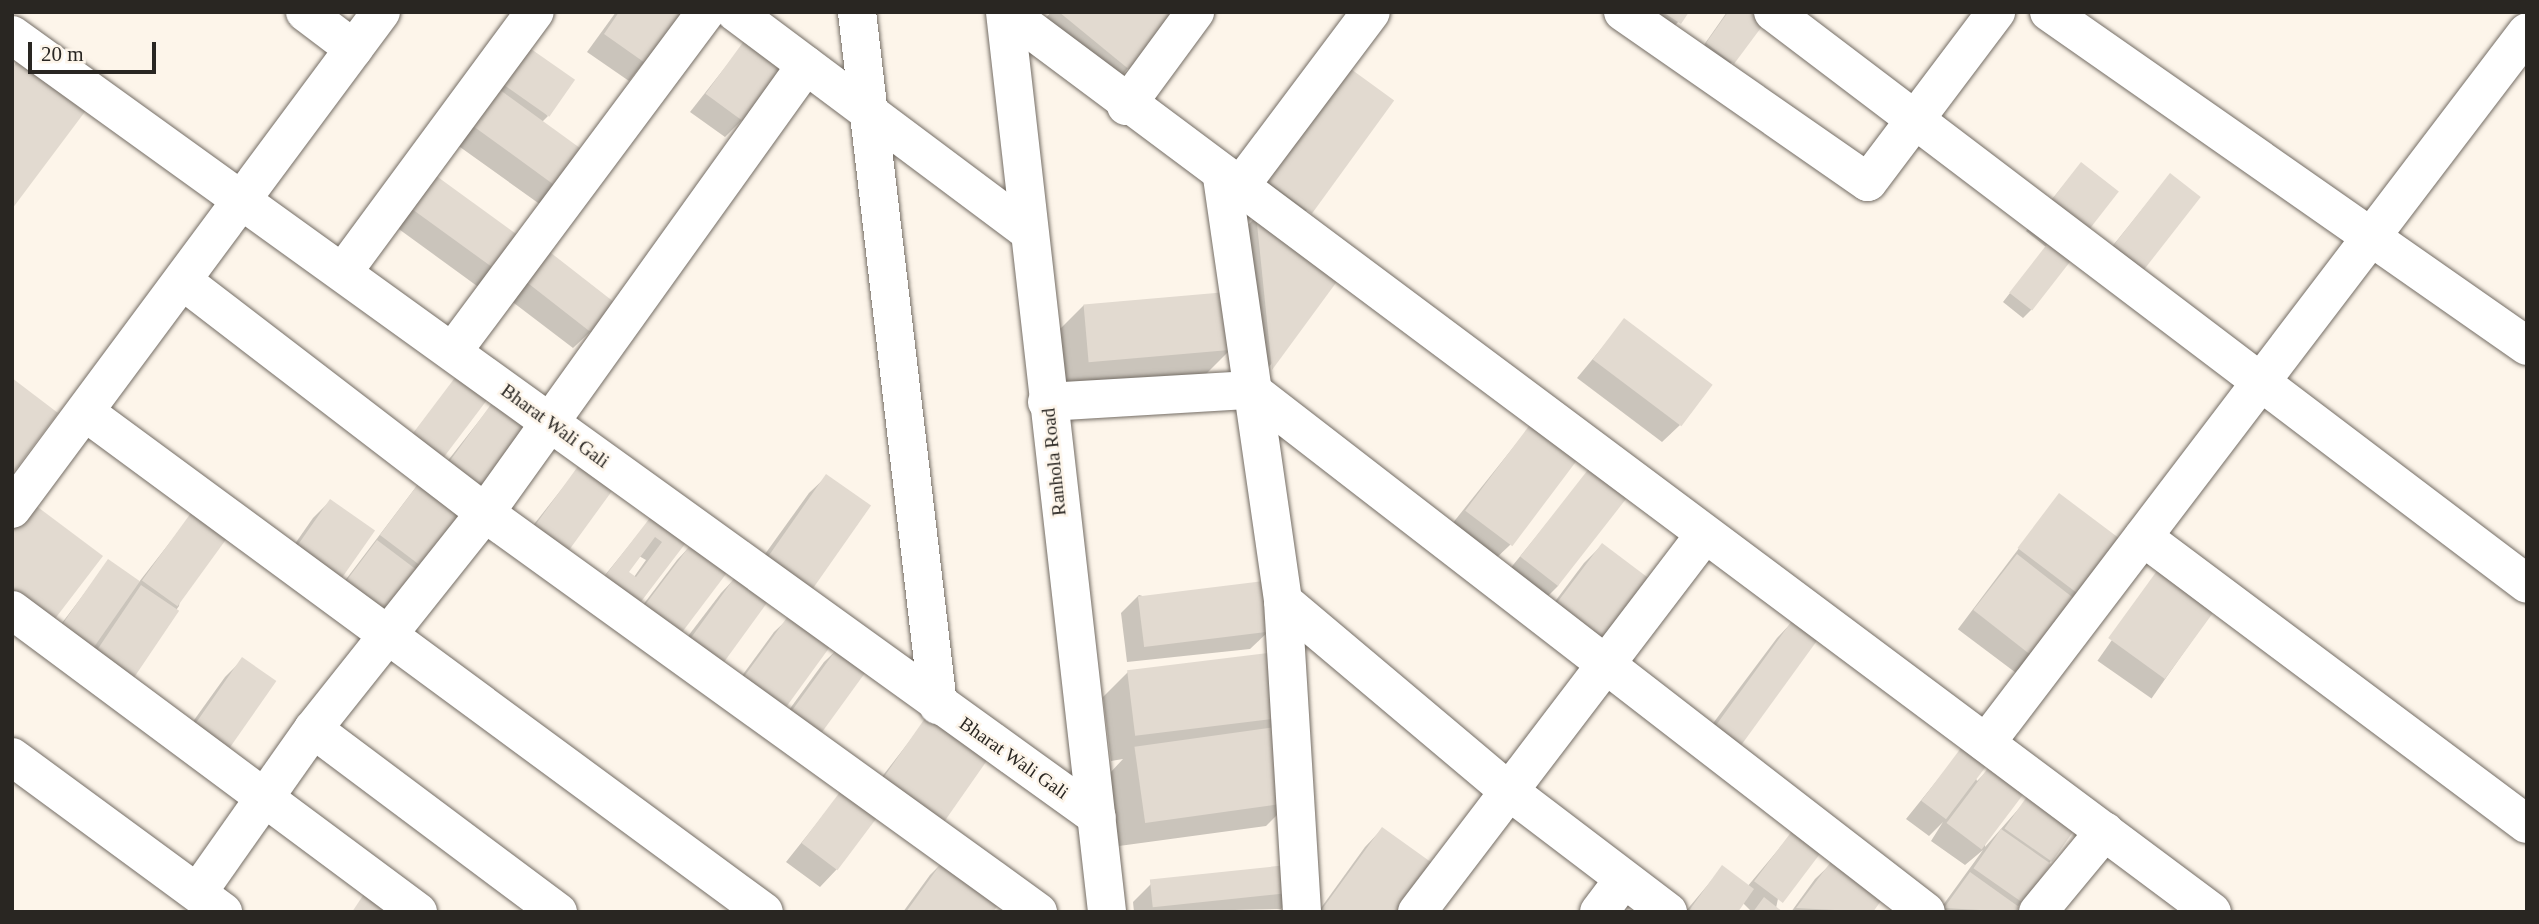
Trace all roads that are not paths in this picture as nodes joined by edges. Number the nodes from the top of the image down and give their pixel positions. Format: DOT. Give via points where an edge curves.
graph roads {
  1 [pos="305,12"];
  2 [pos="381,12"];
  3 [pos="535,12"];
  4 [pos="706,12"];
  5 [pos="735,12"];
  6 [pos="857,12"];
  7 [pos="1006,12"];
  8 [pos="1195,12"];
  9 [pos="1371,12"];
  10 [pos="1623,12"];
  11 [pos="1773,12"];
  12 [pos="1996,12"];
  13 [pos="2049,12"];
  14 [pos="2527,32"];
  15 [pos="14,39"];
  16 [pos="354,49"];
  17 [pos="806,65"];
  18 [pos="1126,106"];
  19 [pos="869,113"];
  20 [pos="1914,124"];
  21 [pos="1230,183"];
  22 [pos="243,198"];
  23 [pos="1028,230"];
  24 [pos="2374,238"];
  25 [pos="343,272"];
  26 [pos="183,281"];
  27 [pos="2525,341"];
  28 [pos="453,351"];
  29 [pos="2261,384"];
  30 [pos="1251,390"];
  31 [pos="1048,401"];
  32 [pos="85,412"];
  33 [pos="549,422"];
  34 [pos="12,509"];
  35 [pos="485,513"];
  36 [pos="1704,535"];
  37 [pos="2143,537"];
  38 [pos="2527,584"];
  39 [pos="1283,601"];
  40 [pos="12,610"];
  41 [pos="387,638"];
  42 [pos="1607,662"];
  43 [pos="939,705"];
  44 [pos="313,729"];
  45 [pos="1986,743"];
  46 [pos="12,757"];
  47 [pos="1509,790"];
  48 [pos="265,798"];
  49 [pos="1097,817"];
  50 [pos="2527,824"];
  51 [pos="2105,831"];
  52 [pos="1624,878"];
  53 [pos="211,902"];
  54 [pos="418,912"];
  55 [pos="558,912"];
  56 [pos="764,912"];
  57 [pos="1038,912"];
  58 [pos="1107,912"];
  59 [pos="1303,912"];
  60 [pos="1417,912"];
  61 [pos="1599,912"];
  62 [pos="1668,912"];
  63 [pos="1926,912"];
  64 [pos="2038,912"];
  65 [pos="2212,912"];
  1 -- 16 [label="street"];
  2 -- 16 [label="street"];
  3 -- 25 [label="street"];
  4 -- 28 [label="street"];
  5 -- 17 [label="street"];
  6 -- 19 [label="street"];
  7 -- 18 [label="street"];
  7 -- 23 [label="street, Ranhola Road"];
  8 -- 18 [label="street"];
  9 -- 21 [label="street"];
  10 -- 20 [label="street" via="1868,182"];
  11 -- 20 [label="street"];
  12 -- 20 [label="street"];
  13 -- 24 [label="street"];
  14 -- 24 [label="street"];
  15 -- 22 [label="street, Bharat Wali Gali"];
  16 -- 22 [label="street"];
  17 -- 19 [label="street"];
  17 -- 33 [label="street"];
  18 -- 21 [label="street"];
  19 -- 23 [label="street"];
  19 -- 43 [label="street"];
  20 -- 29 [label="street"];
  21 -- 30 [label="street"];
  21 -- 36 [label="street"];
  22 -- 25 [label="street, Bharat Wali Gali"];
  22 -- 26 [label="street"];
  23 -- 31 [label="street, Ranhola Road"];
  24 -- 27 [label="street"];
  24 -- 29 [label="street"];
  25 -- 28 [label="street, Bharat Wali Gali"];
  26 -- 32 [label="street"];
  26 -- 35 [label="street"];
  28 -- 33 [label="street, Bharat Wali Gali"];
  29 -- 37 [label="street"];
  29 -- 38 [label="street"];
  30 -- 31 [label="street"];
  30 -- 39 [label="street"];
  30 -- 42 [label="street"];
  31 -- 49 [label="street, Ranhola Road"];
  32 -- 34 [label="street"];
  32 -- 41 [label="street"];
  33 -- 35 [label="street"];
  33 -- 43 [label="street, Bharat Wali Gali"];
  35 -- 41 [label="street"];
  35 -- 57 [label="street"];
  36 -- 42 [label="street"];
  36 -- 45 [label="street"];
  37 -- 45 [label="street"];
  37 -- 50 [label="street"];
  39 -- 47 [label="street"];
  39 -- 59 [label="street"];
  40 -- 48 [label="street"];
  41 -- 44 [label="street"];
  41 -- 56 [label="street"];
  42 -- 47 [label="street"];
  42 -- 63 [label="street"];
  43 -- 49 [label="street, Bharat Wali Gali"];
  44 -- 48 [label="street"];
  44 -- 55 [label="street"];
  45 -- 51 [label="street"];
  46 -- 53 [label="street"];
  47 -- 52 [label="street"];
  47 -- 60 [label="street"];
  48 -- 53 [label="street"];
  48 -- 54 [label="street"];
  49 -- 58 [label="street, Ranhola Road"];
  51 -- 64 [label="street"];
  51 -- 65 [label="street"];
  52 -- 61 [label="street"];
  52 -- 62 [label="street"];
}
